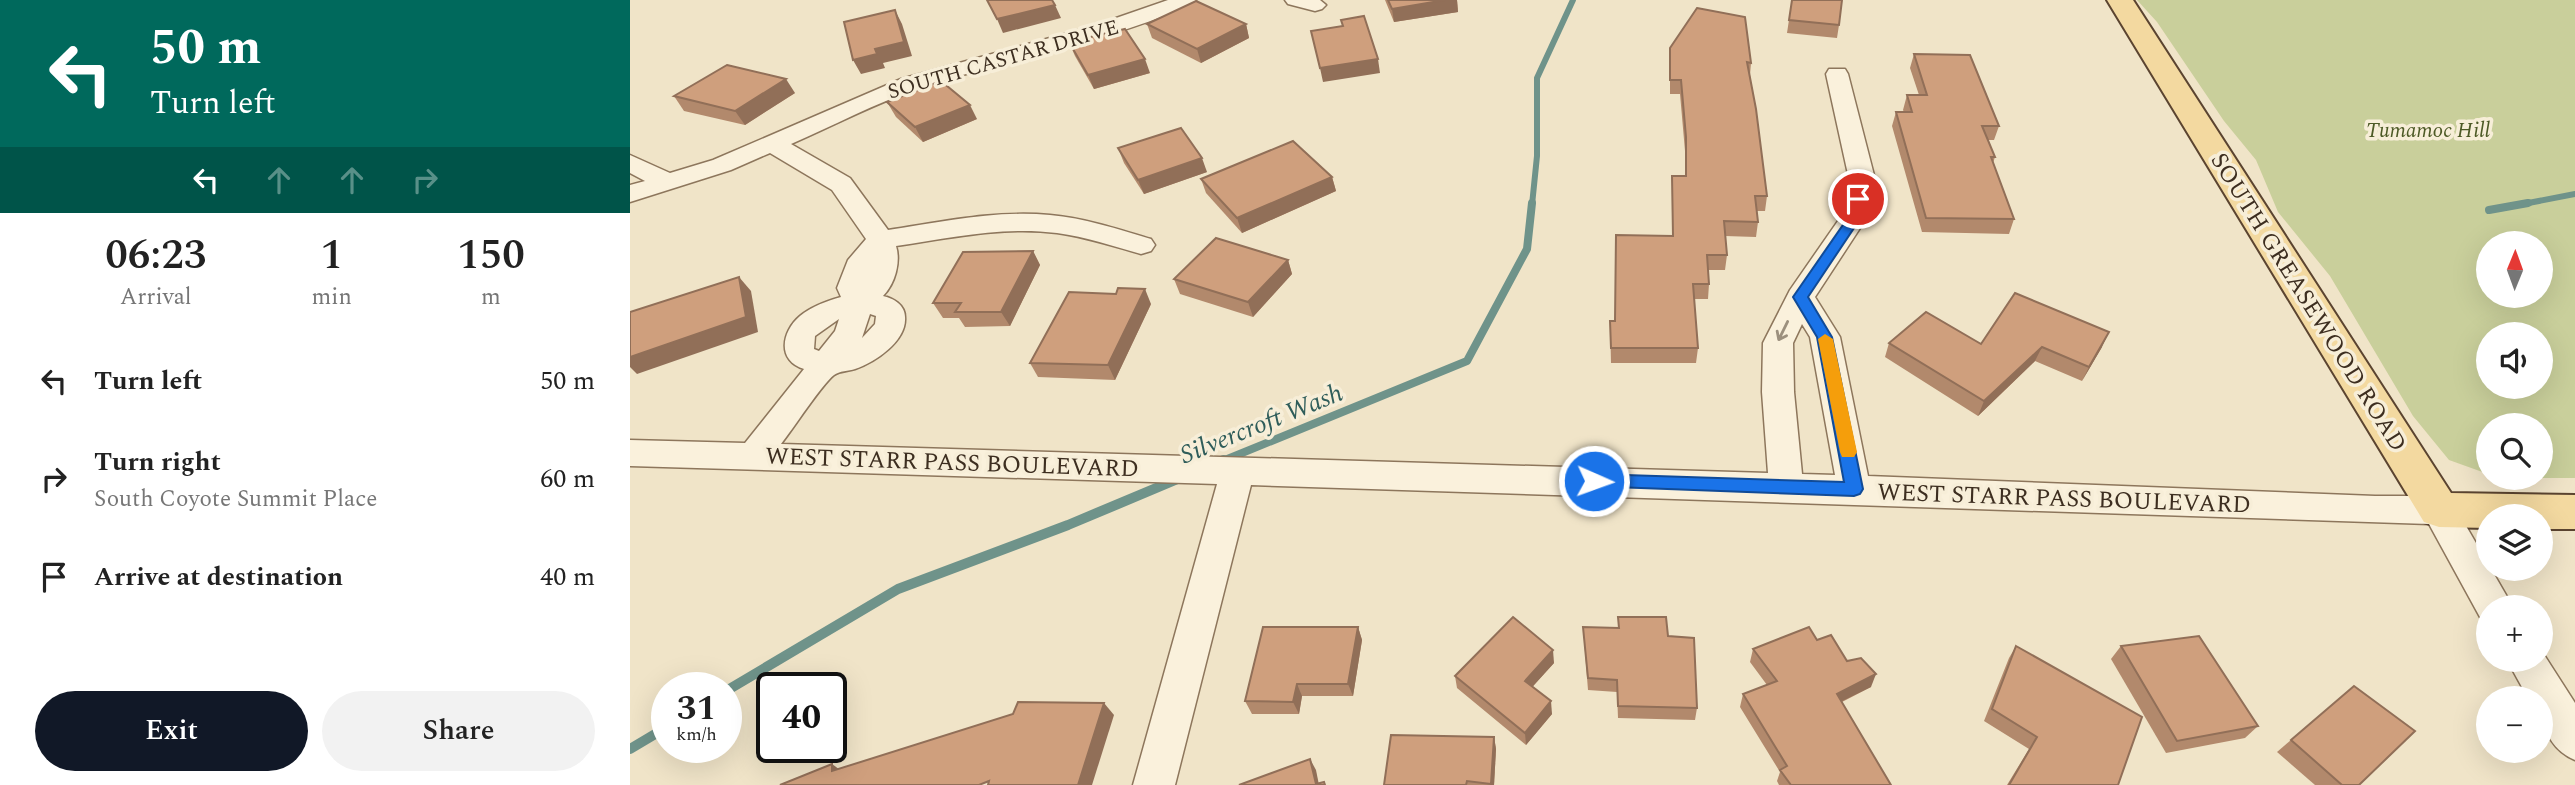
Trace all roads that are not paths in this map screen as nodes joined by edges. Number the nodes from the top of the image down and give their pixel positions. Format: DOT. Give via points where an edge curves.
graph roads {
  1 [pos="1186,0"];
  2 [pos="2120,0"];
  3 [pos="1838,74"];
  4 [pos="771,143"];
  5 [pos="630,163"];
  6 [pos="665,181"];
  7 [pos="630,194"];
  8 [pos="881,240"];
  9 [pos="1141,245"];
  10 [pos="1800,297"];
  11 [pos="1831,375"];
  12 [pos="1778,376"];
  13 [pos="630,453"];
  14 [pos="753,457"];
  15 [pos="1238,470"];
  16 [pos="1786,487"];
  17 [pos="1854,489"];
  18 [pos="2439,510"];
  19 [pos="2575,512"];
  20 [pos="2487,595"];
  21 [pos="2533,672"];
  22 [pos="2575,740"];
  23 [pos="1154,785"];
  1 -- 4 [label="street, SOUTH CASTAR DRIVE" via="1101,31 909,84"];
  2 -- 18 [label="main road, SOUTH GREASEWOOD ROAD"];
  3 -- 10 [label="street" via="1862,179 1853,219"];
  4 -- 6 [label="street, SOUTH CASTAR DRIVE"];
  4 -- 8 [label="street" via="841,184"];
  5 -- 6 [label="street"];
  6 -- 7 [label="street, SOUTH CASTAR DRIVE"];
  8 -- 9 [label="street" via="984,223 1042,223"];
  8 -- 14 [label="street" via="885,256 878,284 859,303 849,334"];
  10 -- 11 [label="street" via="1825,337"];
  10 -- 12 [label="street, one-way" via="1777,343"];
  11 -- 12 [label="street"];
  11 -- 17 [label="street"];
  12 -- 16 [label="street"];
  13 -- 14 [label="street, WEST STARR PASS BOULEVARD"];
  14 -- 15 [label="street, WEST STARR PASS BOULEVARD"];
  15 -- 16 [label="street, WEST STARR PASS BOULEVARD"];
  15 -- 23 [label="street"];
  16 -- 17 [label="street, WEST STARR PASS BOULEVARD"];
  17 -- 18 [label="street, WEST STARR PASS BOULEVARD"];
  18 -- 19 [label="main road, WEST STARR PASS BOULEVARD"];
  18 -- 20 [label="street, SOUTH GREASEWOOD ROAD"];
  21 -- 22 [label="street"];
}
